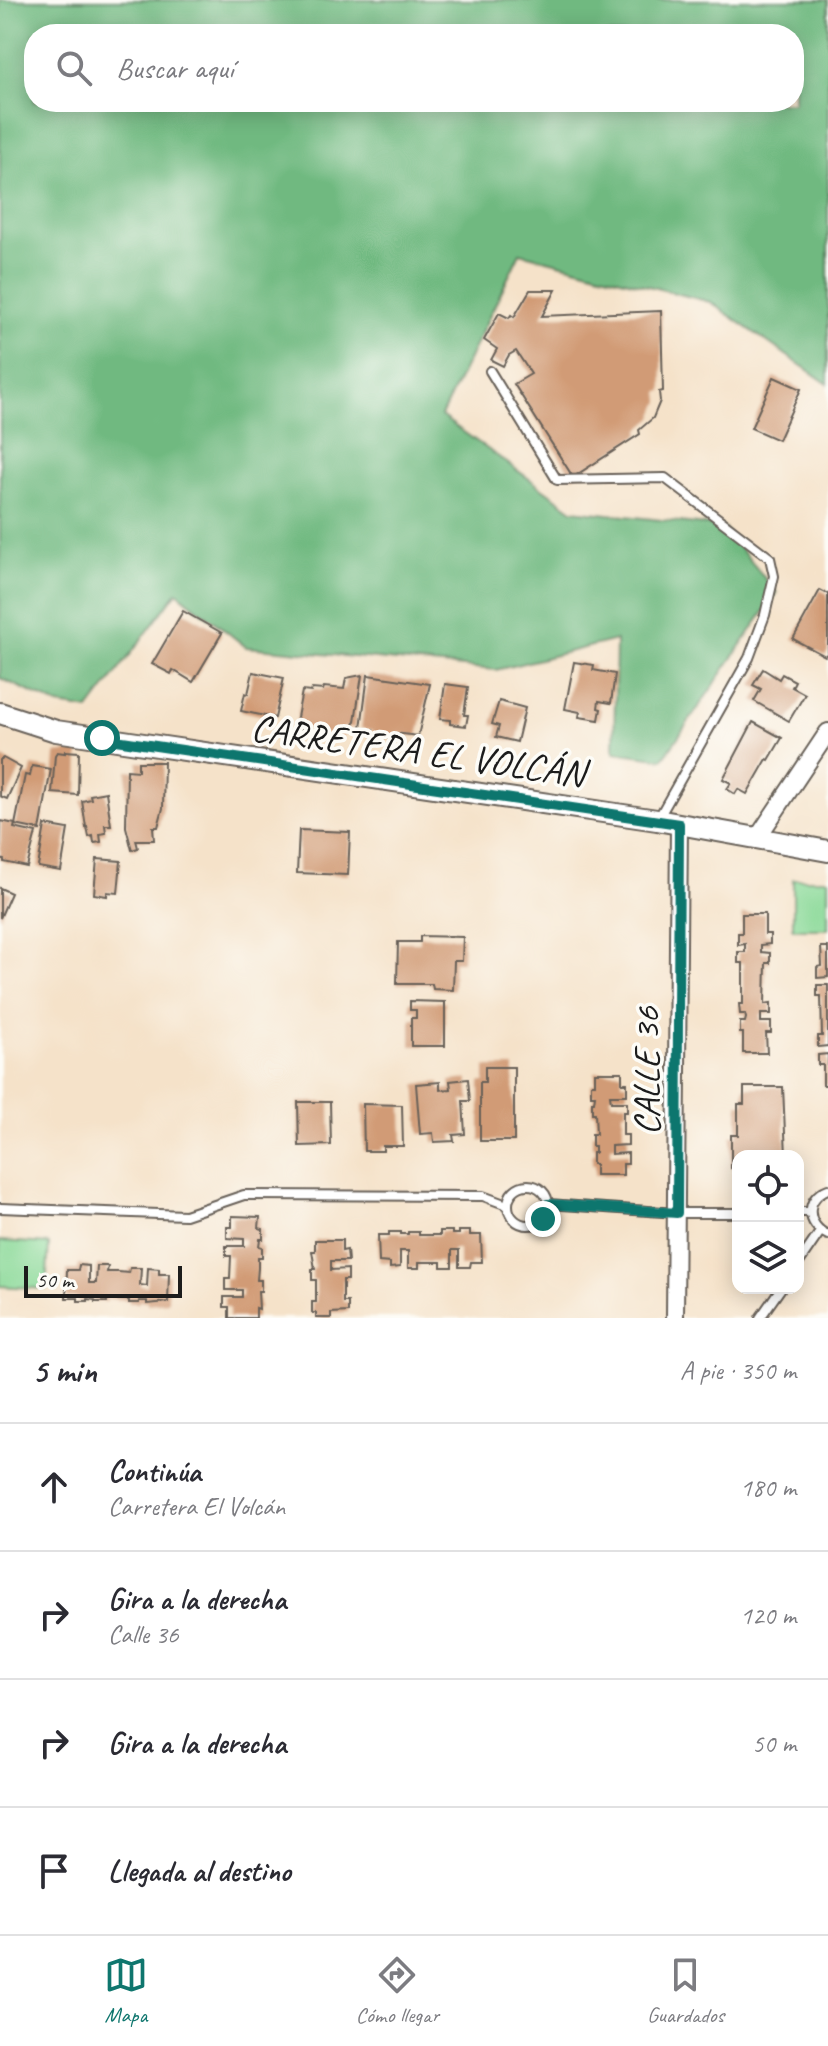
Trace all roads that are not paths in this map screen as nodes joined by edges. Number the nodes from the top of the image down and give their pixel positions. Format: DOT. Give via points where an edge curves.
graph roads {
  1 [pos="490,371"];
  2 [pos="0,713"];
  3 [pos="828,732"];
  4 [pos="657,820"];
  5 [pos="679,824"];
  6 [pos="758,837"];
  7 [pos="828,851"];
  8 [pos="828,1189"];
  9 [pos="548,1204"];
  10 [pos="507,1205"];
  11 [pos="0,1208"];
  12 [pos="804,1212"];
  13 [pos="810,1212"];
  14 [pos="677,1213"];
  15 [pos="732,1213"];
  16 [pos="824,1234"];
  17 [pos="804,1257"];
  18 [pos="777,1294"];
  19 [pos="675,1318"];
  20 [pos="760,1318"];
  1 -- 4 [label="lane" via="557,480 665,478 770,558 774,576 749,658"];
  2 -- 4 [label="street, CARRETERA EL VOLCÁN" via="56,731"];
  3 -- 6 [label="street"];
  4 -- 5 [label="street, CARRETERA EL VOLCÁN"];
  5 -- 6 [label="street, CARRETERA EL VOLCÁN"];
  5 -- 14 [label="street, CALLE 36"];
  6 -- 7 [label="street, CARRETERA EL VOLCÁN"];
  8 -- 13 [label="lane" via="814,1198"];
  9 -- 10 [label="lane" via="542,1190 528,1184 513,1190"];
  9 -- 10 [label="lane" via="543,1219 528,1225 513,1219"];
  9 -- 14 [label="lane"];
  10 -- 11 [label="lane" via="483,1196 244,1195 185,1215"];
  12 -- 13 [label="lane"];
  13 -- 16 [label="lane" via="813,1225"];
  14 -- 15 [label="lane"];
  14 -- 19 [label="street, CALLE 36"];
  16 -- 17 [label="lane"];
  18 -- 20 [label="lane"];
}
